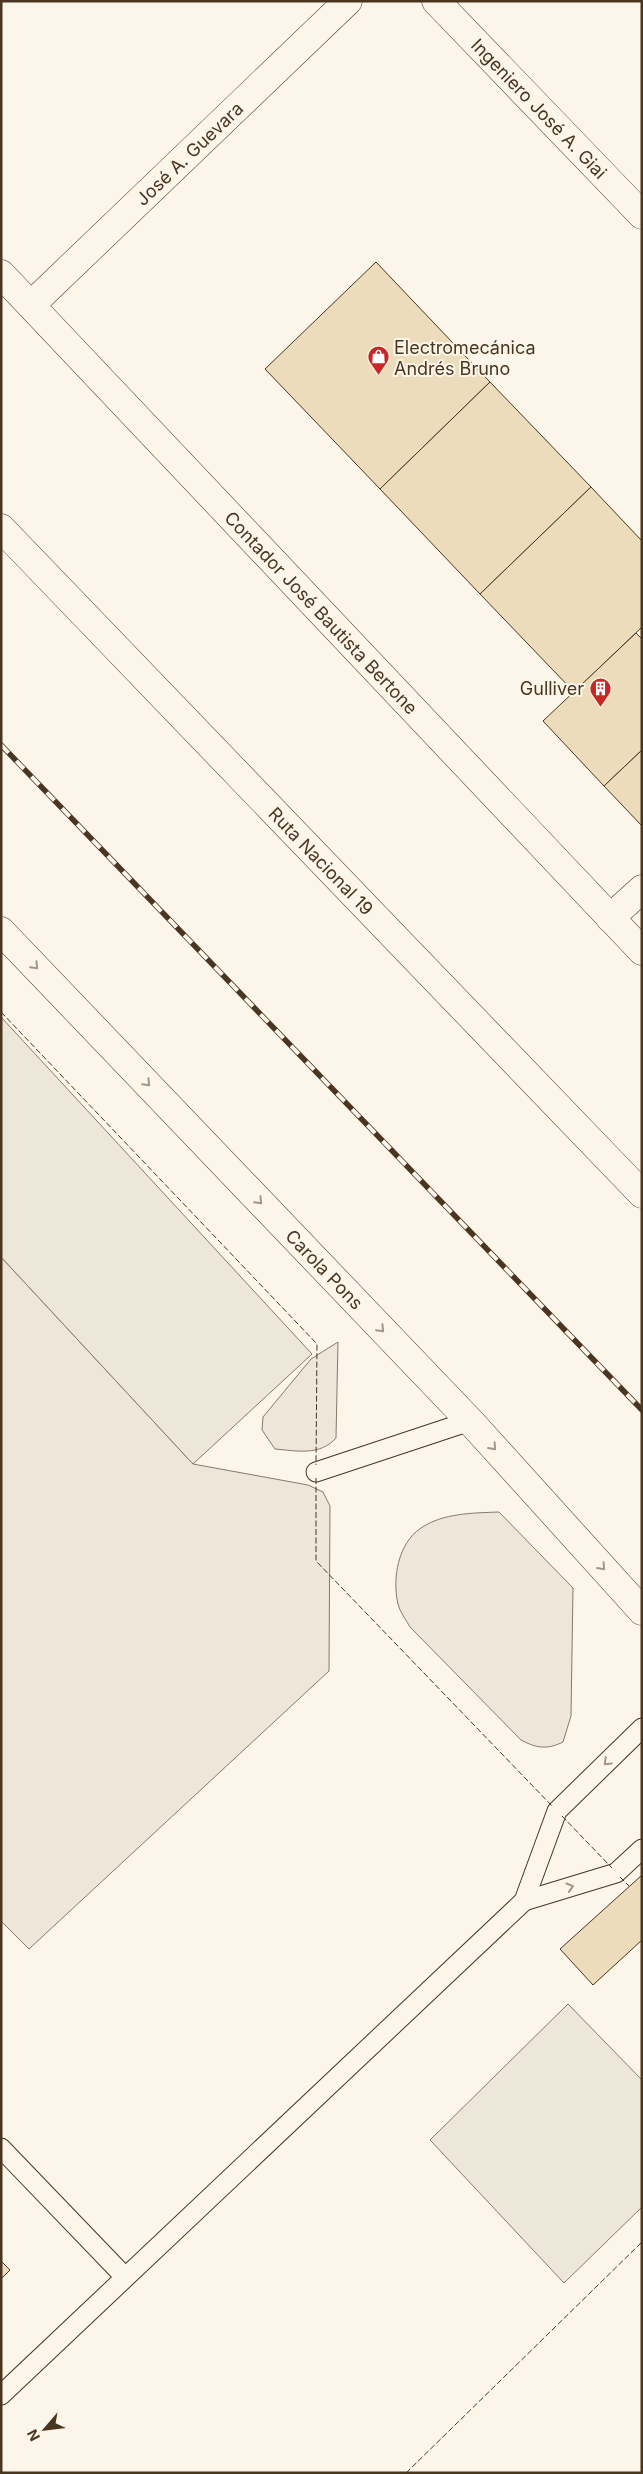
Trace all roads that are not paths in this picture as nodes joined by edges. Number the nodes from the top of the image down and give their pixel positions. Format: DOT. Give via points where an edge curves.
graph roads {
  1 [pos="348,1"];
  2 [pos="436,1"];
  3 [pos="642,215"];
  4 [pos="1,274"];
  5 [pos="31,305"];
  6 [pos="1,528"];
  7 [pos="642,889"];
  8 [pos="610,918"];
  9 [pos="1,931"];
  10 [pos="642,951"];
  11 [pos="642,1194"];
  12 [pos="470,1421"];
  13 [pos="316,1472"];
  14 [pos="642,1611"];
  15 [pos="642,1728"];
  16 [pos="642,1848"];
  17 [pos="524,1901"];
  18 [pos="1,2148"];
  19 [pos="126,2277"];
  20 [pos="1,2395"];
  1 -- 5 [label="main road, José A. Guevara"];
  2 -- 3 [label="main road, Ingeniero José A. Giai"];
  4 -- 5 [label="main road, Contador José Bautista Bertone"];
  5 -- 8 [label="main road, Contador José Bautista Bertone"];
  6 -- 11 [label="main road, Ruta Nacional 19"];
  7 -- 8 [label="main road"];
  8 -- 10 [label="main road, Contador José Bautista Bertone"];
  9 -- 12 [label="main road, Carola Pons, one-way"];
  12 -- 13 [label="lane"];
  12 -- 14 [label="main road, Carola Pons, one-way"];
  15 -- 17 [label="lane, one-way" via="557,1811"];
  17 -- 16 [label="lane, one-way" via="616,1873"];
  17 -- 19 [label="lane"];
  18 -- 19 [label="lane"];
  19 -- 20 [label="lane"];
}
